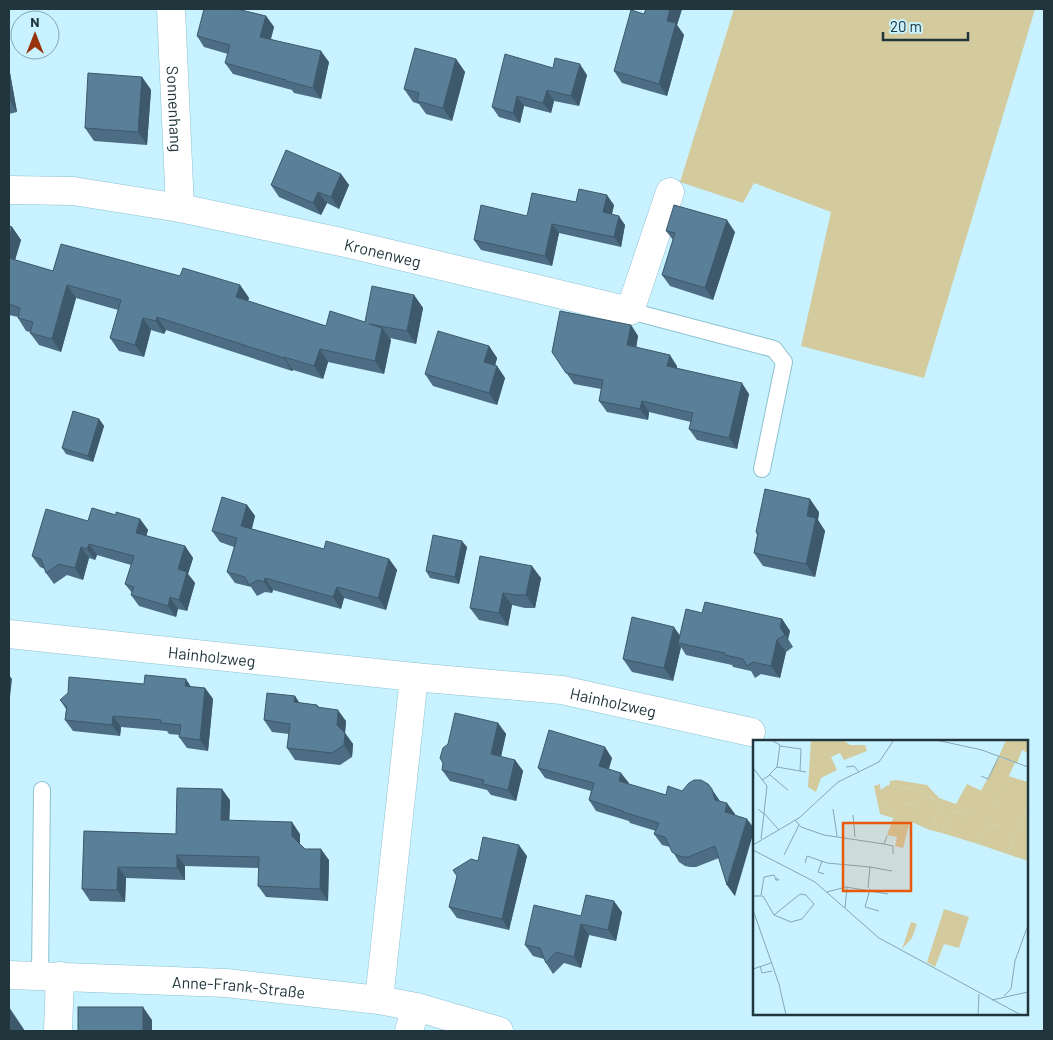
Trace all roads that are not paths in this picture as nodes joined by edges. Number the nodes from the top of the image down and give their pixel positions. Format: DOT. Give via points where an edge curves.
graph roads {
  1 [pos="171,9"];
  2 [pos="9,190"];
  3 [pos="670,192"];
  4 [pos="180,208"];
  5 [pos="630,311"];
  6 [pos="762,469"];
  7 [pos="9,634"];
  8 [pos="414,677"];
  9 [pos="751,732"];
  10 [pos="42,790"];
  11 [pos="9,975"];
  12 [pos="50,976"];
  13 [pos="379,1000"];
  14 [pos="412,1019"];
  15 [pos="58,1031"];
  16 [pos="499,1031"];
  1 -- 4 [label="street, Sonnenhang"];
  2 -- 4 [label="street, Kronenweg" via="73,191"];
  3 -- 5 [label="street"];
  4 -- 5 [label="street, Kronenweg" via="341,242"];
  5 -- 6 [label="lane" via="774,349 784,362"];
  7 -- 8 [label="street, Hainholzweg"];
  8 -- 9 [label="street, Hainholzweg" via="562,690"];
  8 -- 13 [label="street"];
  10 -- 12 [label="lane"];
  11 -- 12 [label="street, Anne-Frank-Straße"];
  12 -- 13 [label="street, Anne-Frank-Straße" via="226,983"];
  12 -- 15 [label="street"];
  13 -- 14 [label="street, Anne-Frank-Straße"];
  14 -- 16 [label="street, Anne-Frank-Straße"];
}
